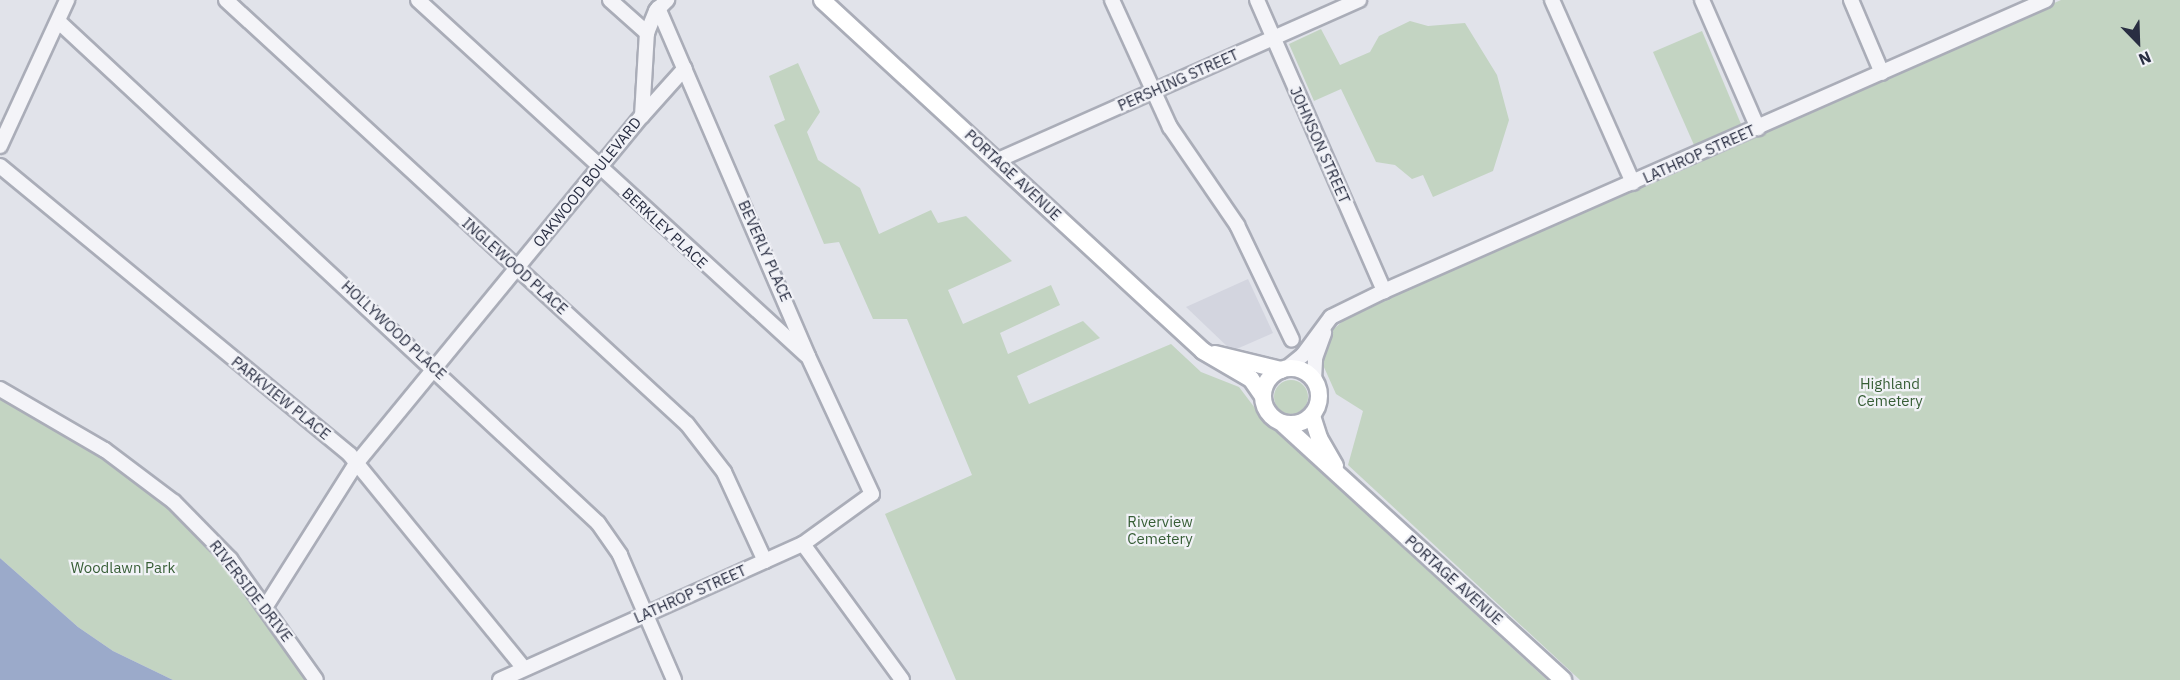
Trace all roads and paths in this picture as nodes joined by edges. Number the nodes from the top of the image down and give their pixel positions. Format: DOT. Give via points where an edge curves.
graph roads {
  1 [pos="67,0"];
  2 [pos="226,0"];
  3 [pos="418,0"];
  4 [pos="610,0"];
  5 [pos="822,0"];
  6 [pos="1112,0"];
  7 [pos="1257,0"];
  8 [pos="1359,0"];
  9 [pos="1552,0"];
  10 [pos="1702,0"];
  11 [pos="1851,0"];
  12 [pos="2046,0"];
  13 [pos="662,4"];
  14 [pos="58,21"];
  15 [pos="647,33"];
  16 [pos="1273,38"];
  17 [pos="685,68"];
  18 [pos="1882,72"];
  19 [pos="1153,92"];
  20 [pos="642,116"];
  21 [pos="1758,128"];
  22 [pos="0,146"];
  23 [pos="998,160"];
  24 [pos="0,166"];
  25 [pos="600,167"];
  26 [pos="1633,183"];
  27 [pos="517,268"];
  28 [pos="1384,291"];
  29 [pos="1352,306"];
  30 [pos="1292,340"];
  31 [pos="1203,351"];
  32 [pos="808,356"];
  33 [pos="435,368"];
  34 [pos="1284,369"];
  35 [pos="1314,380"];
  36 [pos="0,389"];
  37 [pos="1262,395"];
  38 [pos="1312,416"];
  39 [pos="1284,425"];
  40 [pos="355,465"];
  41 [pos="1344,480"];
  42 [pos="873,494"];
  43 [pos="803,544"];
  44 [pos="765,561"];
  45 [pos="266,606"];
  46 [pos="645,613"];
  47 [pos="523,667"];
  48 [pos="316,680"];
  49 [pos="500,680"];
  50 [pos="674,680"];
  51 [pos="902,680"];
  52 [pos="1563,680"];
  1 -- 14 [label="street"];
  2 -- 27 [label="street, INGLEWOOD PLACE"];
  3 -- 25 [label="street, BERKLEY PLACE"];
  4 -- 15 [label="street"];
  5 -- 23 [label="main road, PORTAGE AVENUE"];
  6 -- 19 [label="street"];
  7 -- 16 [label="street, JOHNSON STREET"];
  8 -- 16 [label="street, PERSHING STREET"];
  9 -- 26 [label="street"];
  10 -- 21 [label="street"];
  11 -- 18 [label="street"];
  12 -- 18 [label="street, LATHROP STREET"];
  13 -- 15 [label="street, OAKWOOD BOULEVARD"];
  13 -- 17 [label="street, BEVERLY PLACE"];
  14 -- 22 [label="street"];
  14 -- 33 [label="street, HOLLYWOOD PLACE"];
  15 -- 20 [label="street, OAKWOOD BOULEVARD"];
  16 -- 19 [label="street, PERSHING STREET"];
  16 -- 28 [label="street, JOHNSON STREET"];
  17 -- 20 [label="street"];
  17 -- 32 [label="street, BEVERLY PLACE"];
  18 -- 21 [label="street, LATHROP STREET"];
  19 -- 23 [label="street, PERSHING STREET"];
  19 -- 30 [label="street" via="1181,147 1242,232"];
  20 -- 25 [label="street, OAKWOOD BOULEVARD"];
  21 -- 26 [label="street, LATHROP STREET"];
  23 -- 31 [label="main road, PORTAGE AVENUE"];
  24 -- 40 [label="street, PARKVIEW PLACE" via="350,455"];
  25 -- 27 [label="street, OAKWOOD BOULEVARD"];
  25 -- 32 [label="street, BERKLEY PLACE"];
  26 -- 28 [label="street, LATHROP STREET"];
  27 -- 33 [label="street, OAKWOOD BOULEVARD"];
  27 -- 44 [label="street, INGLEWOOD PLACE" via="693,430 724,472"];
  28 -- 29 [label="street, LATHROP STREET"];
  29 -- 34 [label="street, LATHROP STREET" via="1331,317"];
  29 -- 35 [label="street, LATHROP STREET" via="1324,334 1315,358"];
  31 -- 34 [label="main road, PORTAGE AVENUE"];
  31 -- 37 [label="main road, PORTAGE AVENUE" via="1251,379"];
  32 -- 42 [label="street, BEVERLY PLACE"];
  33 -- 40 [label="street, OAKWOOD BOULEVARD"];
  33 -- 46 [label="street, HOLLYWOOD PLACE" via="598,523 620,555"];
  34 -- 35 [label="main road" via="1302,370"];
  34 -- 37 [label="main road" via="1267,383"];
  35 -- 38 [label="main road" via="1319,398"];
  36 -- 45 [label="street, RIVERSIDE DRIVE" via="105,450 174,502 230,559"];
  37 -- 39 [label="main road" via="1267,410"];
  38 -- 39 [label="main road"];
  38 -- 41 [label="main road, PORTAGE AVENUE" via="1319,438"];
  39 -- 41 [label="main road, PORTAGE AVENUE"];
  40 -- 45 [label="street, OAKWOOD BOULEVARD"];
  40 -- 47 [label="street, PARKVIEW PLACE"];
  41 -- 52 [label="main road, PORTAGE AVENUE"];
  42 -- 43 [label="street, LATHROP STREET"];
  43 -- 44 [label="street, LATHROP STREET"];
  43 -- 51 [label="street"];
  44 -- 46 [label="street, LATHROP STREET"];
  45 -- 48 [label="street, RIVERSIDE DRIVE"];
  46 -- 47 [label="street, LATHROP STREET"];
  46 -- 50 [label="street, HOLLYWOOD PLACE"];
  47 -- 49 [label="street, LATHROP STREET"];
}
